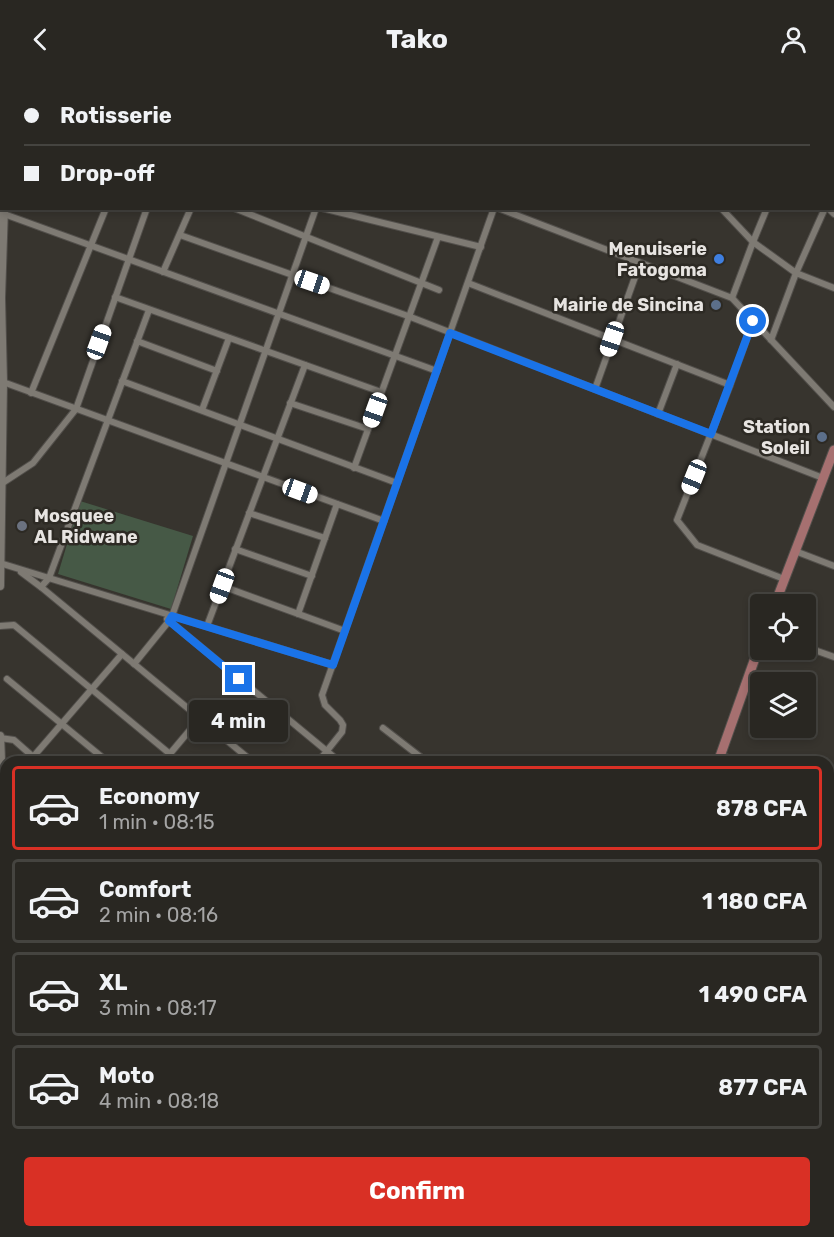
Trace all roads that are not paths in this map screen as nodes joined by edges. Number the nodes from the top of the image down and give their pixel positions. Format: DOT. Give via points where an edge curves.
graph roads {
  1 [pos="105,210"];
  2 [pos="146,210"];
  3 [pos="190,210"];
  4 [pos="239,210"];
  5 [pos="315,210"];
  6 [pos="330,210"];
  7 [pos="495,210"];
  8 [pos="501,210"];
  9 [pos="723,210"];
  10 [pos="766,210"];
  11 [pos="826,210"];
  12 [pos="4,211"];
  13 [pos="180,235"];
  14 [pos="306,237"];
  15 [pos="438,237"];
  16 [pos="753,242"];
  17 [pos="90,245"];
  18 [pos="481,247"];
  19 [pos="1,251"];
  20 [pos="129,259"];
  21 [pos="640,263"];
  22 [pos="163,272"];
  23 [pos="796,273"];
  24 [pos="292,275"];
  25 [pos="421,283"];
  26 [pos="468,283"];
  27 [pos="834,288"];
  28 [pos="439,290"];
  29 [pos="115,297"];
  30 [pos="1,298"];
  31 [pos="732,298"];
  32 [pos="149,309"];
  33 [pos="279,314"];
  34 [pos="408,316"];
  35 [pos="753,321"];
  36 [pos="450,333"];
  37 [pos="230,338"];
  38 [pos="612,339"];
  39 [pos="771,340"];
  40 [pos="137,341"];
  41 [pos="1,348"];
  42 [pos="266,351"];
  43 [pos="394,356"];
  44 [pos="305,364"];
  45 [pos="677,364"];
  46 [pos="217,371"];
  47 [pos="437,371"];
  48 [pos="122,381"];
  49 [pos="3,382"];
  50 [pos="730,385"];
  51 [pos="595,389"];
  52 [pos="381,392"];
  53 [pos="31,393"];
  54 [pos="2,396"];
  55 [pos="290,403"];
  56 [pos="834,407"];
  57 [pos="76,409"];
  58 [pos="202,410"];
  59 [pos="658,414"];
  60 [pos="107,420"];
  61 [pos="240,424"];
  62 [pos="368,429"];
  63 [pos="711,434"];
  64 [pos="277,438"];
  65 [pos="1,439"];
  66 [pos="834,450"];
  67 [pos="226,464"];
  68 [pos="354,468"];
  69 [pos="262,477"];
  70 [pos="823,477"];
  71 [pos="397,483"];
  72 [pos="1,484"];
  73 [pos="337,504"];
  74 [pos="249,513"];
  75 [pos="384,521"];
  76 [pos="0,531"];
  77 [pos="325,538"];
  78 [pos="235,549"];
  79 [pos="795,551"];
  80 [pos="0,563"];
  81 [pos="834,566"];
  82 [pos="16,568"];
  83 [pos="312,576"];
  84 [pos="49,578"];
  85 [pos="0,579"];
  86 [pos="784,579"];
  87 [pos="0,586"];
  88 [pos="222,586"];
  89 [pos="41,587"];
  90 [pos="779,594"];
  91 [pos="298,614"];
  92 [pos="170,619"];
  93 [pos="0,626"];
  94 [pos="207,626"];
  95 [pos="345,631"];
  96 [pos="816,651"];
  97 [pos="122,654"];
  98 [pos="834,657"];
  99 [pos="754,660"];
  100 [pos="134,664"];
  101 [pos="333,665"];
  102 [pos="7,679"];
  103 [pos="92,689"];
  104 [pos="200,718"];
  105 [pos="62,724"];
  106 [pos="383,728"];
  107 [pos="0,737"];
  108 [pos="327,751"];
  109 [pos="170,754"];
  110 [pos="32,756"];
  111 [pos="39,756"];
  112 [pos="101,756"];
  113 [pos="246,756"];
  114 [pos="323,756"];
  115 [pos="333,756"];
  116 [pos="419,756"];
  117 [pos="720,756"];
  118 [pos="0,765"];
  1 -- 17 [label="street"];
  2 -- 20 [label="street"];
  3 -- 13 [label="street"];
  4 -- 14 [label="street"];
  5 -- 14 [label="street"];
  6 -- 15 [label="street"];
  7 -- 18 [label="street"];
  8 -- 21 [label="street"];
  9 -- 16 [label="street"];
  10 -- 16 [label="street"];
  11 -- 23 [label="street"];
  12 -- 17 [label="street"];
  12 -- 19 [label="street"];
  13 -- 22 [label="street"];
  13 -- 24 [label="street"];
  14 -- 24 [label="street"];
  14 -- 25 [label="street"];
  15 -- 18 [label="street"];
  15 -- 25 [label="street"];
  16 -- 23 [label="street"];
  16 -- 31 [label="street"];
  17 -- 20 [label="street"];
  17 -- 53 [label="street"];
  18 -- 26 [label="street"];
  19 -- 30 [label="street"];
  20 -- 22 [label="street"];
  20 -- 29 [label="street"];
  21 -- 31 [label="street"];
  21 -- 38 [label="street"];
  22 -- 33 [label="street"];
  23 -- 27 [label="street"];
  23 -- 39 [label="street"];
  24 -- 33 [label="street"];
  24 -- 34 [label="street"];
  25 -- 28 [label="street"];
  25 -- 34 [label="street"];
  26 -- 36 [label="street"];
  26 -- 38 [label="street"];
  29 -- 32 [label="street"];
  29 -- 57 [label="street"];
  30 -- 41 [label="street"];
  31 -- 35 [label="street"];
  32 -- 37 [label="street"];
  32 -- 40 [label="street"];
  33 -- 42 [label="street"];
  33 -- 43 [label="street"];
  34 -- 36 [label="street"];
  34 -- 43 [label="street"];
  35 -- 39 [label="street"];
  35 -- 50 [label="street"];
  36 -- 47 [label="street"];
  36 -- 51 [label="street"];
  37 -- 42 [label="street"];
  37 -- 46 [label="street"];
  38 -- 45 [label="street"];
  38 -- 51 [label="street"];
  39 -- 56 [label="street"];
  40 -- 46 [label="street"];
  40 -- 48 [label="street"];
  41 -- 49 [label="street"];
  42 -- 44 [label="street"];
  42 -- 61 [label="street"];
  43 -- 47 [label="street"];
  43 -- 52 [label="street"];
  44 -- 52 [label="street"];
  44 -- 55 [label="street"];
  45 -- 50 [label="street"];
  45 -- 59 [label="street"];
  46 -- 58 [label="street"];
  47 -- 71 [label="street"];
  48 -- 58 [label="street"];
  48 -- 60 [label="street"];
  49 -- 53 [label="street"];
  49 -- 54 [label="street"];
  50 -- 63 [label="street"];
  51 -- 59 [label="street"];
  52 -- 62 [label="street"];
  53 -- 57 [label="street"];
  54 -- 65 [label="street"];
  55 -- 62 [label="street"];
  55 -- 64 [label="street"];
  57 -- 60 [label="street"];
  57 -- 72 [label="street" via="33,463"];
  58 -- 61 [label="street"];
  59 -- 63 [label="street"];
  60 -- 67 [label="street"];
  60 -- 84 [label="street"];
  61 -- 64 [label="street"];
  61 -- 67 [label="street"];
  62 -- 68 [label="street"];
  63 -- 70 [label="street"];
  63 -- 86 [label="street" via="677,520 697,545"];
  64 -- 68 [label="street"];
  64 -- 69 [label="street"];
  65 -- 72 [label="street"];
  66 -- 70 [label="main road"];
  67 -- 69 [label="street"];
  67 -- 92 [label="street"];
  68 -- 71 [label="street"];
  69 -- 73 [label="street"];
  69 -- 74 [label="street"];
  70 -- 79 [label="main road"];
  71 -- 75 [label="street"];
  72 -- 76 [label="street"];
  73 -- 75 [label="street"];
  73 -- 77 [label="street"];
  74 -- 77 [label="street"];
  74 -- 78 [label="street"];
  75 -- 95 [label="street"];
  76 -- 80 [label="street"];
  77 -- 83 [label="street"];
  78 -- 83 [label="street"];
  78 -- 88 [label="street"];
  79 -- 81 [label="street"];
  79 -- 86 [label="main road"];
  80 -- 82 [label="street"];
  80 -- 85 [label="street"];
  82 -- 84 [label="street"];
  82 -- 89 [label="street"];
  83 -- 91 [label="street"];
  84 -- 89 [label="street"];
  84 -- 92 [label="street" via="158,611"];
  85 -- 87 [label="street"];
  86 -- 90 [label="main road"];
  88 -- 91 [label="street"];
  88 -- 94 [label="street"];
  89 -- 97 [label="street"];
  91 -- 95 [label="street"];
  92 -- 94 [label="street"];
  92 -- 100 [label="street"];
  92 -- 108 [label="street"];
  93 -- 103 [label="street" via="14,625"];
  94 -- 101 [label="street"];
  95 -- 101 [label="street"];
  96 -- 98 [label="street"];
  97 -- 100 [label="street"];
  97 -- 103 [label="street"];
  99 -- 117 [label="main road"];
  100 -- 104 [label="street"];
  101 -- 108 [label="street" via="322,696 343,725"];
  102 -- 105 [label="street"];
  103 -- 105 [label="street"];
  103 -- 109 [label="street"];
  104 -- 109 [label="street"];
  104 -- 113 [label="street"];
  105 -- 111 [label="street"];
  105 -- 112 [label="street"];
  106 -- 116 [label="street"];
  107 -- 110 [label="street" via="14,740"];
  107 -- 118 [label="street"];
  108 -- 114 [label="street"];
  108 -- 115 [label="street"];
}
